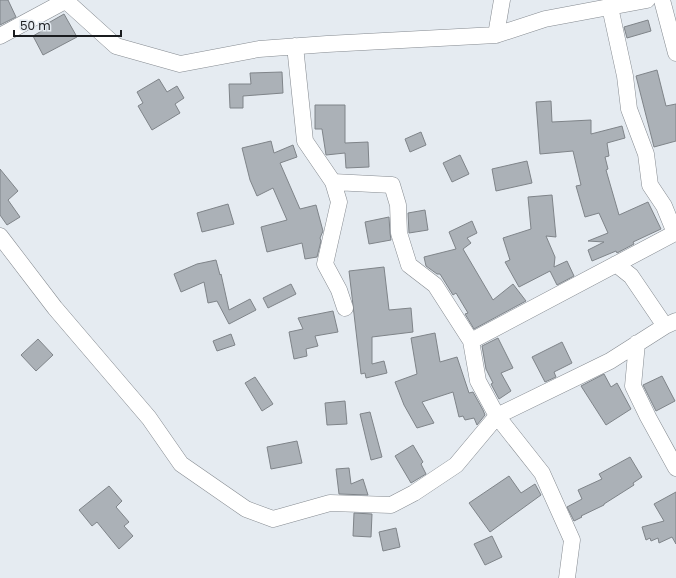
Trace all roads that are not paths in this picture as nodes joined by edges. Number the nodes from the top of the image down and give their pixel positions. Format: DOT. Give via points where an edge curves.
graph roads {
  1 [pos="65,0"];
  2 [pos="502,0"];
  3 [pos="647,0"];
  4 [pos="662,0"];
  5 [pos="610,7"];
  6 [pos="496,35"];
  7 [pos="0,36"];
  8 [pos="295,46"];
  9 [pos="676,53"];
  10 [pos="333,182"];
  11 [pos="0,236"];
  12 [pos="616,264"];
  13 [pos="345,308"];
  14 [pos="670,323"];
  15 [pos="471,341"];
  16 [pos="637,343"];
  17 [pos="497,416"];
  18 [pos="676,468"];
  19 [pos="567,578"];
  1 -- 7 [label="street"];
  1 -- 8 [label="street" via="116,46 180,64 259,49"];
  2 -- 6 [label="street"];
  3 -- 5 [label="street"];
  4 -- 9 [label="street"];
  5 -- 6 [label="street" via="545,19"];
  5 -- 12 [label="street" via="625,76 629,109 646,154 650,185 664,206 675,233"];
  6 -- 8 [label="street"];
  8 -- 10 [label="street" via="305,141"];
  10 -- 13 [label="street" via="339,202 326,264"];
  10 -- 15 [label="street" via="392,185 398,205 399,233 409,265 435,285"];
  11 -- 17 [label="street" via="55,308 149,418 181,464 246,508 273,519 330,503 391,505 456,465"];
  12 -- 14 [label="street" via="631,276"];
  12 -- 15 [label="street"];
  14 -- 16 [label="street"];
  15 -- 17 [label="street" via="478,381"];
  16 -- 17 [label="street" via="610,361"];
  16 -- 18 [label="street" via="634,386"];
  17 -- 19 [label="street" via="542,473 572,540"];
}
